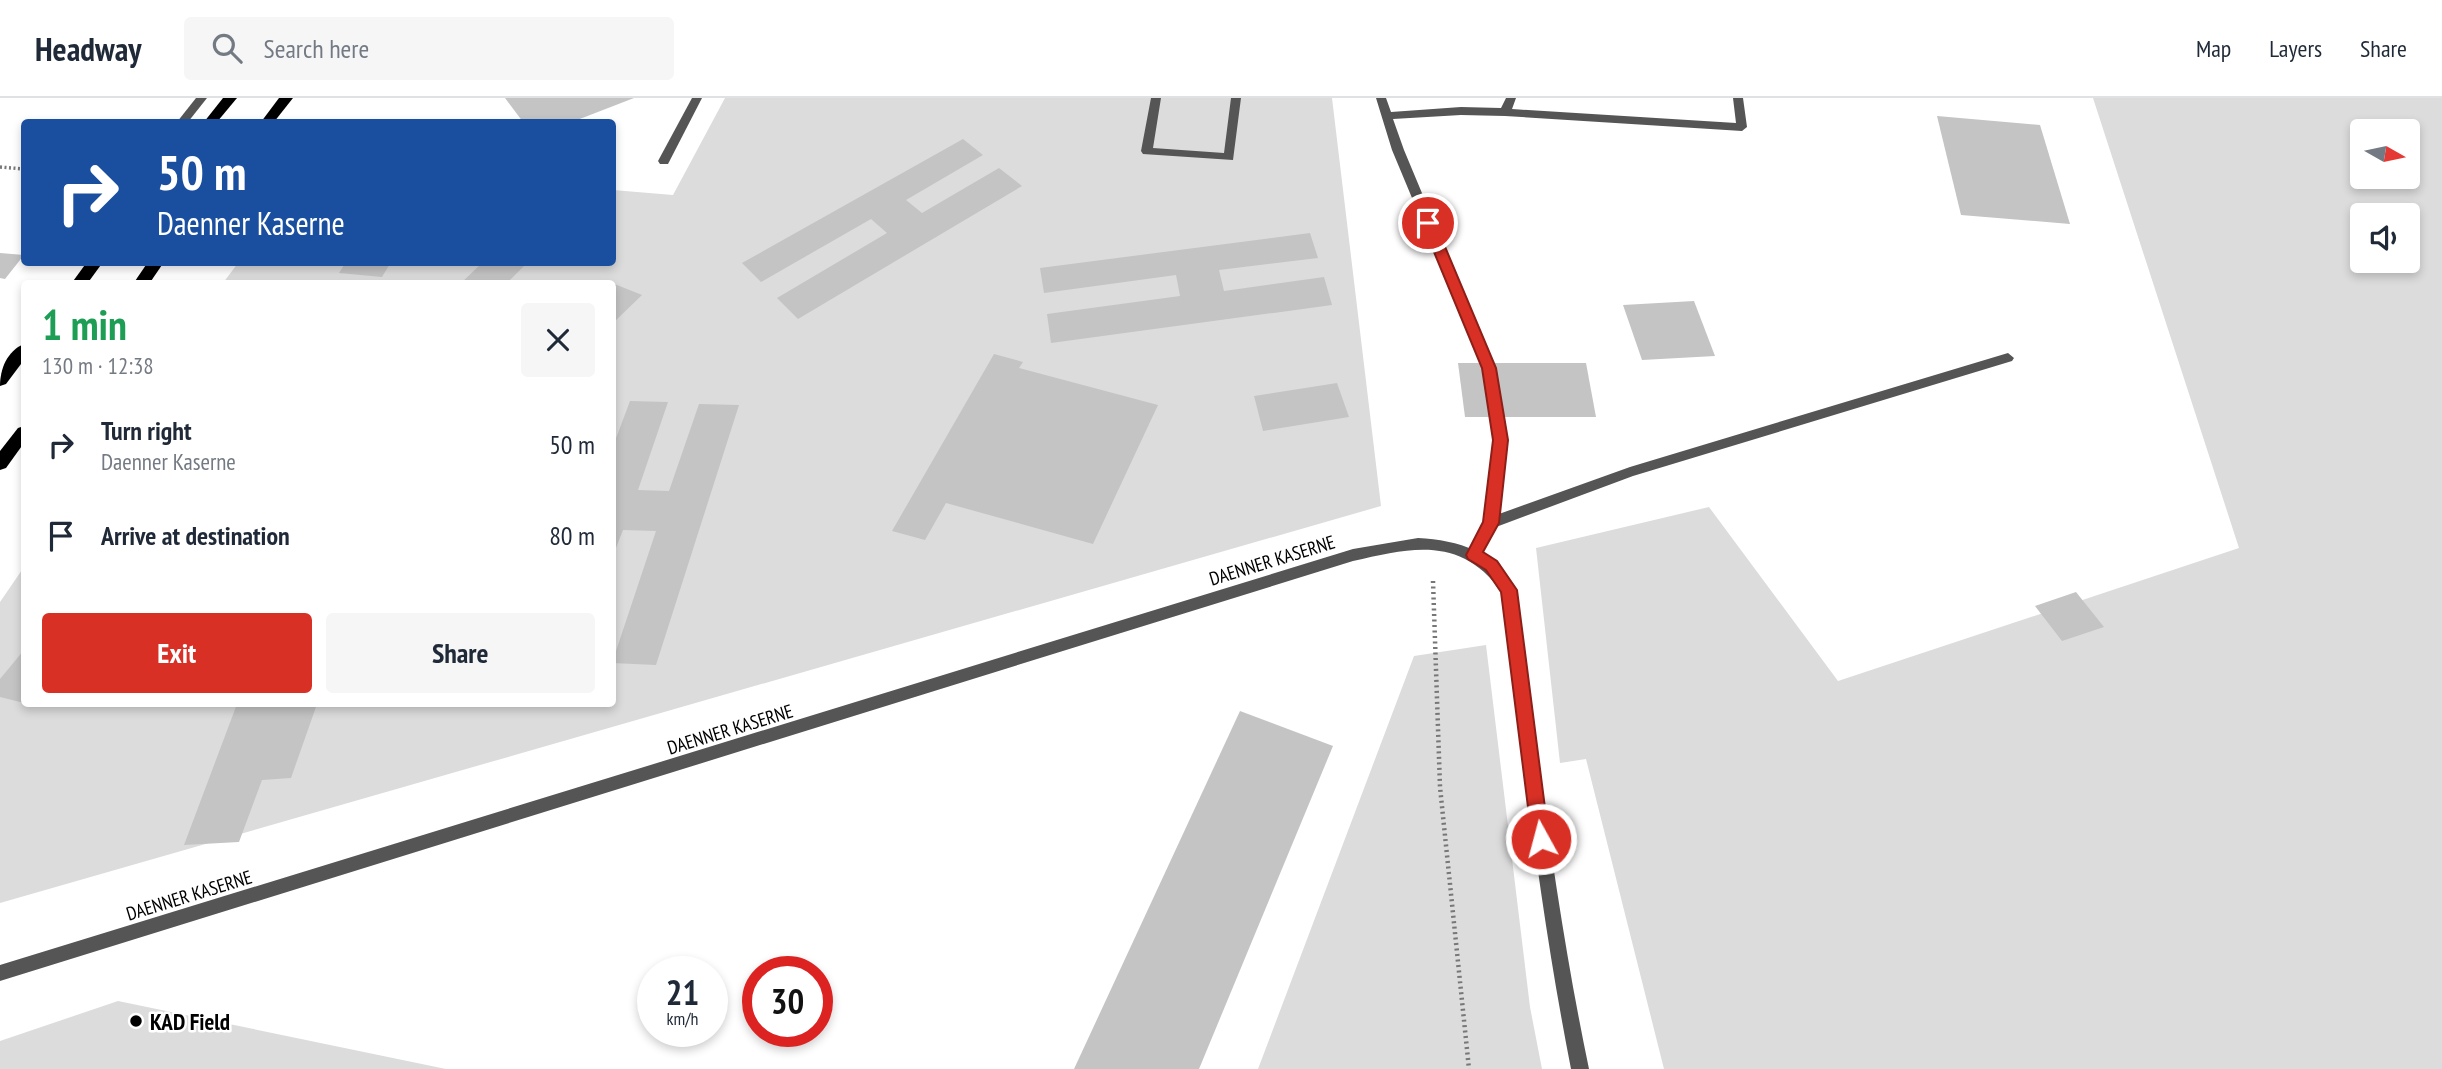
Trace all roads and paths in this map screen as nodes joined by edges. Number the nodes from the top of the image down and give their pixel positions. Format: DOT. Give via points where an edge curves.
graph roads {
  1 [pos="202,98"];
  2 [pos="230,98"];
  3 [pos="286,98"];
  4 [pos="697,98"];
  5 [pos="1156,98"];
  6 [pos="1236,98"];
  7 [pos="1381,98"];
  8 [pos="1511,98"];
  9 [pos="1738,98"];
  10 [pos="1505,112"];
  11 [pos="1387,116"];
  12 [pos="184,119"];
  13 [pos="212,119"];
  14 [pos="269,119"];
  15 [pos="664,161"];
  16 [pos="0,167"];
  17 [pos="21,169"];
  18 [pos="93,266"];
  19 [pos="81,280"];
  20 [pos="21,354"];
  21 [pos="2008,358"];
  22 [pos="0,380"];
  23 [pos="21,436"];
  24 [pos="0,463"];
  25 [pos="1491,523"];
  26 [pos="1474,555"];
  27 [pos="1433,581"];
  28 [pos="0,973"];
  29 [pos="1469,1069"];
  30 [pos="1580,1069"];
  1 -- 12 [label="street"];
  2 -- 13 [label="main road"];
  3 -- 14 [label="main road"];
  4 -- 15 [label="street"];
  5 -- 6 [label="street" via="1147,151 1229,157"];
  7 -- 11 [label="street"];
  8 -- 10 [label="street"];
  9 -- 10 [label="street" via="1742,127"];
  10 -- 11 [label="street"];
  11 -- 25 [label="street" via="1489,368 1501,440"];
  16 -- 17 [label="path"];
  18 -- 19 [label="main road"];
  20 -- 22 [label="main road"];
  21 -- 25 [label="street" via="1630,472"];
  23 -- 24 [label="main road"];
  25 -- 26 [label="street"];
  26 -- 28 [label="street, DAENNER KASERNE" via="1434,543 1409,543 1353,555"];
  26 -- 30 [label="street, DAENNER KASERNE" via="1491,565 1509,590 1541,839"];
  27 -- 29 [label="path" via="1440,787"];
}
